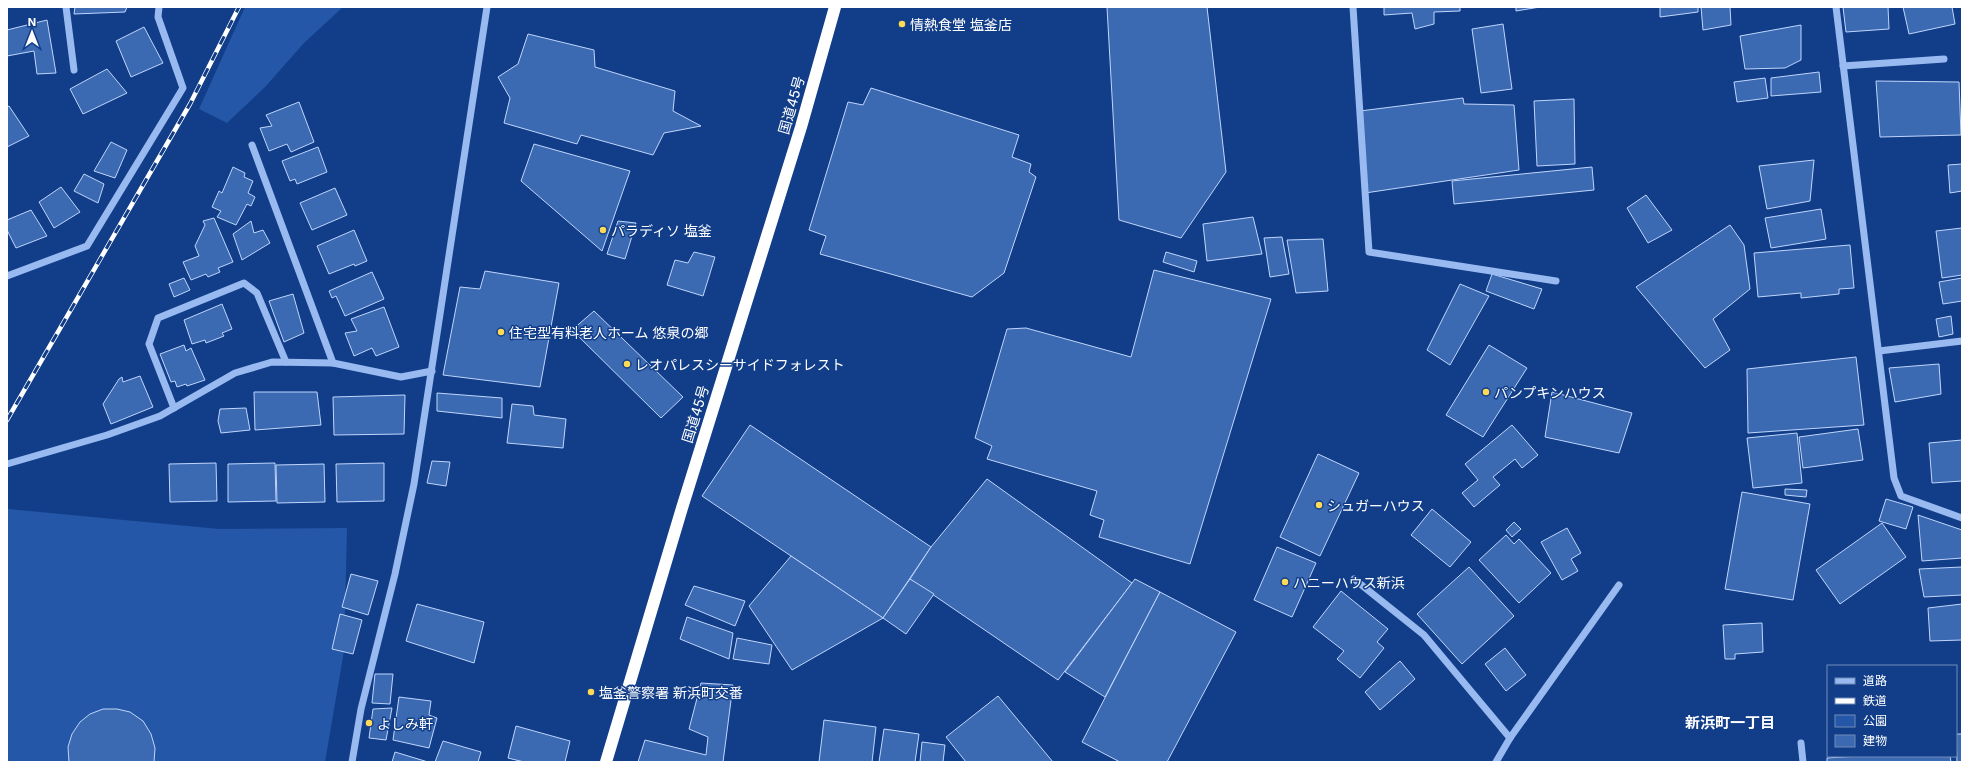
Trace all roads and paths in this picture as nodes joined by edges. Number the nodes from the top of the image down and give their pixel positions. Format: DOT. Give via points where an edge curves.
graph roads {
  1 [pos="66,7"];
  2 [pos="159,7"];
  3 [pos="487,7"];
  4 [pos="835,7"];
  5 [pos="1353,7"];
  6 [pos="1836,7"];
  7 [pos="1944,59"];
  8 [pos="1844,66"];
  9 [pos="74,70"];
  10 [pos="252,146"];
  11 [pos="7,276"];
  12 [pos="1556,281"];
  13 [pos="1962,341"];
  14 [pos="1879,351"];
  15 [pos="286,362"];
  16 [pos="332,363"];
  17 [pos="432,371"];
  18 [pos="174,408"];
  19 [pos="7,464"];
  20 [pos="1962,518"];
  21 [pos="1354,579"];
  22 [pos="1619,585"];
  23 [pos="1510,738"];
  24 [pos="1801,743"];
  25 [pos="352,762"];
  26 [pos="606,762"];
  27 [pos="1496,762"];
  28 [pos="1803,762"];
  1 -- 9 [label="street"];
  2 -- 11 [label="street" via="158,18 183,88 87,246"];
  3 -- 17 [label="street"];
  4 -- 26 [label="highway, 国道45号" via="799,135 682,508"];
  5 -- 12 [label="street" via="1369,252"];
  6 -- 8 [label="street"];
  7 -- 8 [label="street"];
  8 -- 14 [label="street"];
  10 -- 16 [label="street"];
  13 -- 14 [label="street"];
  14 -- 20 [label="street" via="1894,478 1901,496"];
  15 -- 16 [label="street"];
  15 -- 18 [label="street" via="272,362 235,373"];
  15 -- 18 [label="street" via="257,292 244,283 158,318 149,344"];
  16 -- 17 [label="street" via="401,377"];
  17 -- 25 [label="street" via="413,491 361,708"];
  18 -- 19 [label="street" via="160,416 107,435"];
  21 -- 23 [label="street" via="1424,635"];
  22 -- 23 [label="street"];
  23 -- 27 [label="street"];
  24 -- 28 [label="street"];
}
